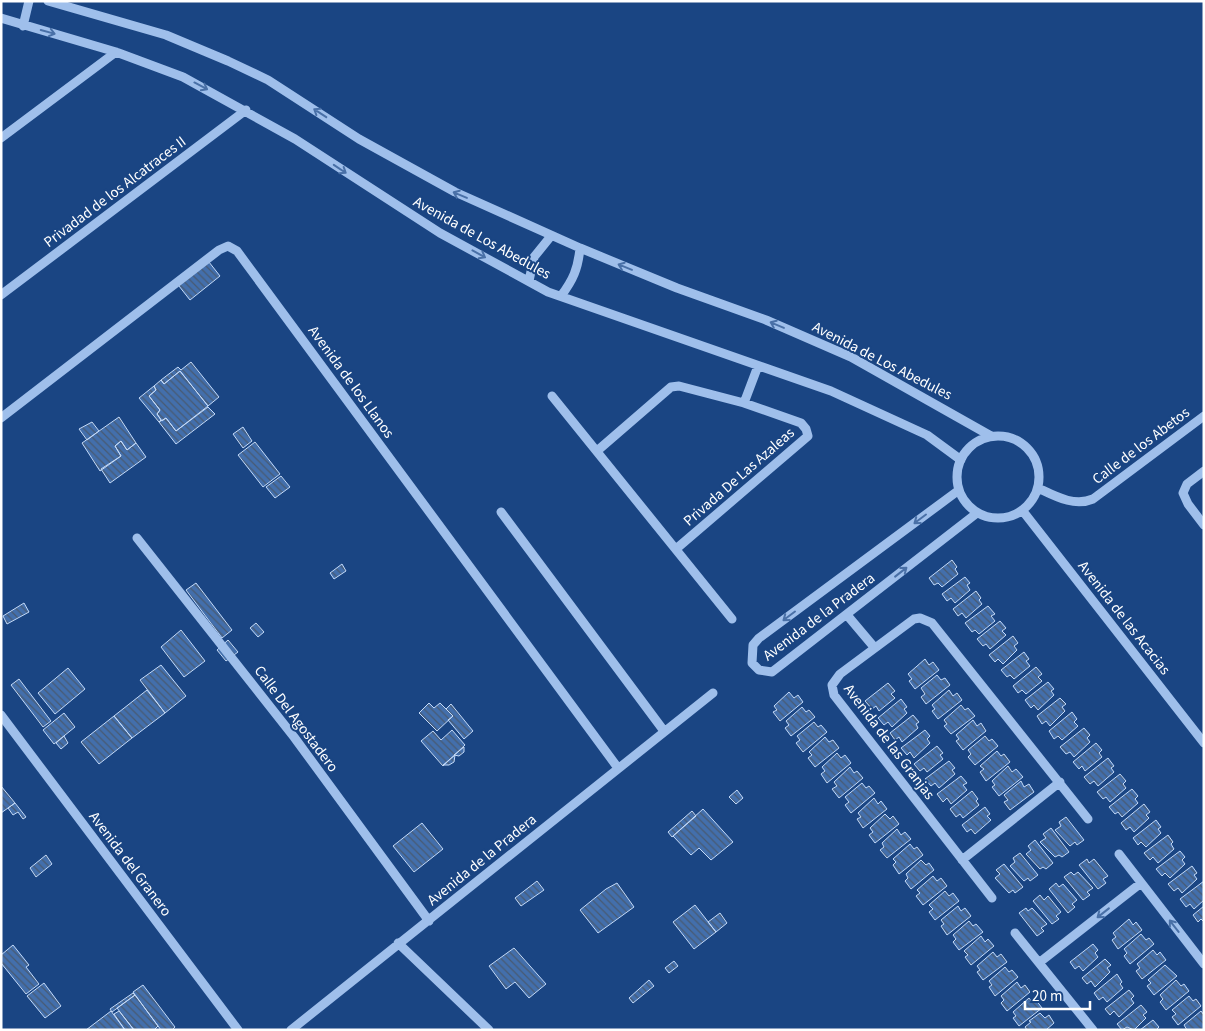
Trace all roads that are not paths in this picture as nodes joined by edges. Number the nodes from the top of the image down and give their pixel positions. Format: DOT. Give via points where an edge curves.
graph roads {
  1 [pos="29,1"];
  2 [pos="48,1"];
  3 [pos="1,18"];
  4 [pos="24,26"];
  5 [pos="116,52"];
  6 [pos="246,110"];
  7 [pos="1,138"];
  8 [pos="551,236"];
  9 [pos="580,248"];
  10 [pos="529,281"];
  11 [pos="1,295"];
  12 [pos="560,296"];
  13 [pos="758,366"];
  14 [pos="552,396"];
  15 [pos="744,404"];
  16 [pos="1204,416"];
  17 [pos="1,418"];
  18 [pos="991,436"];
  19 [pos="597,451"];
  20 [pos="960,460"];
  21 [pos="1204,471"];
  22 [pos="1038,488"];
  23 [pos="959,490"];
  24 [pos="1022,510"];
  25 [pos="501,512"];
  26 [pos="977,512"];
  27 [pos="1204,525"];
  28 [pos="137,538"];
  29 [pos="676,549"];
  30 [pos="846,615"];
  31 [pos="732,619"];
  32 [pos="874,648"];
  33 [pos="713,693"];
  34 [pos="1,715"];
  35 [pos="664,731"];
  36 [pos="1204,743"];
  37 [pos="618,768"];
  38 [pos="1060,782"];
  39 [pos="1088,819"];
  40 [pos="1119,854"];
  41 [pos="962,860"];
  42 [pos="1141,884"];
  43 [pos="992,898"];
  44 [pos="428,921"];
  45 [pos="1015,932"];
  46 [pos="398,943"];
  47 [pos="1040,962"];
  48 [pos="1204,964"];
  49 [pos="238,1030"];
  50 [pos="291,1030"];
  51 [pos="489,1030"];
  52 [pos="1094,1030"];
  1 -- 4 [label="street"];
  8 -- 2 [label="street, Avenida de Los Abedules, one-way" via="422,175 268,80 228,61 166,35"];
  3 -- 4 [label="street, Avenida de Los Abedules"];
  4 -- 5 [label="street, Avenida de Los Abedules, one-way"];
  5 -- 6 [label="street, Avenida de Los Abedules, one-way" via="183,77"];
  5 -- 7 [label="street"];
  6 -- 10 [label="street, Avenida de Los Abedules, one-way" via="440,233"];
  6 -- 11 [label="street, Privadad de los Alcatraces II"];
  8 -- 9 [label="street, Avenida de Los Abedules"];
  8 -- 10 [label="street" via="534,257"];
  9 -- 12 [label="street" via="575,277"];
  18 -- 9 [label="street, Avenida de Los Abedules, one-way" via="843,354 766,320"];
  10 -- 12 [label="street, Avenida de Los Abedules"];
  12 -- 13 [label="street, Avenida de Los Abedules"];
  13 -- 15 [label="street"];
  13 -- 20 [label="street, Avenida de Los Abedules" via="830,391 927,435"];
  14 -- 19 [label="street"];
  15 -- 19 [label="street, Privada De Las Azaleas" via="687,388 670,387"];
  15 -- 29 [label="street, Privada De Las Azaleas" via="801,423 808,436"];
  16 -- 22 [label="street, Calle de los Abetos" via="1093,499 1070,501"];
  17 -- 37 [label="street, Avenida de los Llanos" via="219,250 228,246 237,251"];
  18 -- 20 [label="street" via="978,440"];
  18 -- 22 [label="street" via="1014,439 1032,454 1039,476"];
  19 -- 29 [label="street"];
  20 -- 23 [label="street"];
  21 -- 27 [label="street" via="1187,484 1182,493"];
  22 -- 24 [label="street"];
  23 -- 26 [label="street" via="966,503"];
  23 -- 30 [label="street, Avenida de la Pradera, one-way" via="759,638 753,645 752,663 759,670 772,672"];
  24 -- 26 [label="street" via="1000,518"];
  24 -- 36 [label="street, Avenida de las Acacias"];
  25 -- 35 [label="street"];
  30 -- 26 [label="street, Avenida de la Pradera, one-way"];
  28 -- 44 [label="street, Calle Del Agostadero" via="294,736"];
  29 -- 31 [label="street"];
  30 -- 32 [label="street"];
  32 -- 38 [label="street, Avenida de las Granjas" via="914,619 932,623"];
  32 -- 41 [label="street, Avenida de las Granjas" via="834,681 834,695"];
  33 -- 35 [label="street, Avenida de la Pradera"];
  34 -- 49 [label="street, Avenida del Granero"];
  35 -- 37 [label="street, Avenida de la Pradera"];
  37 -- 44 [label="street, Avenida de la Pradera"];
  38 -- 39 [label="street, Avenida de las Granjas"];
  38 -- 41 [label="street"];
  40 -- 42 [label="street"];
  41 -- 43 [label="street, Avenida de las Granjas"];
  42 -- 47 [label="street, one-way"];
  48 -- 42 [label="street, one-way"];
  44 -- 46 [label="street, Avenida de la Pradera"];
  45 -- 47 [label="street"];
  46 -- 50 [label="street, Avenida de la Pradera"];
  46 -- 51 [label="street"];
  47 -- 52 [label="street"];
}
